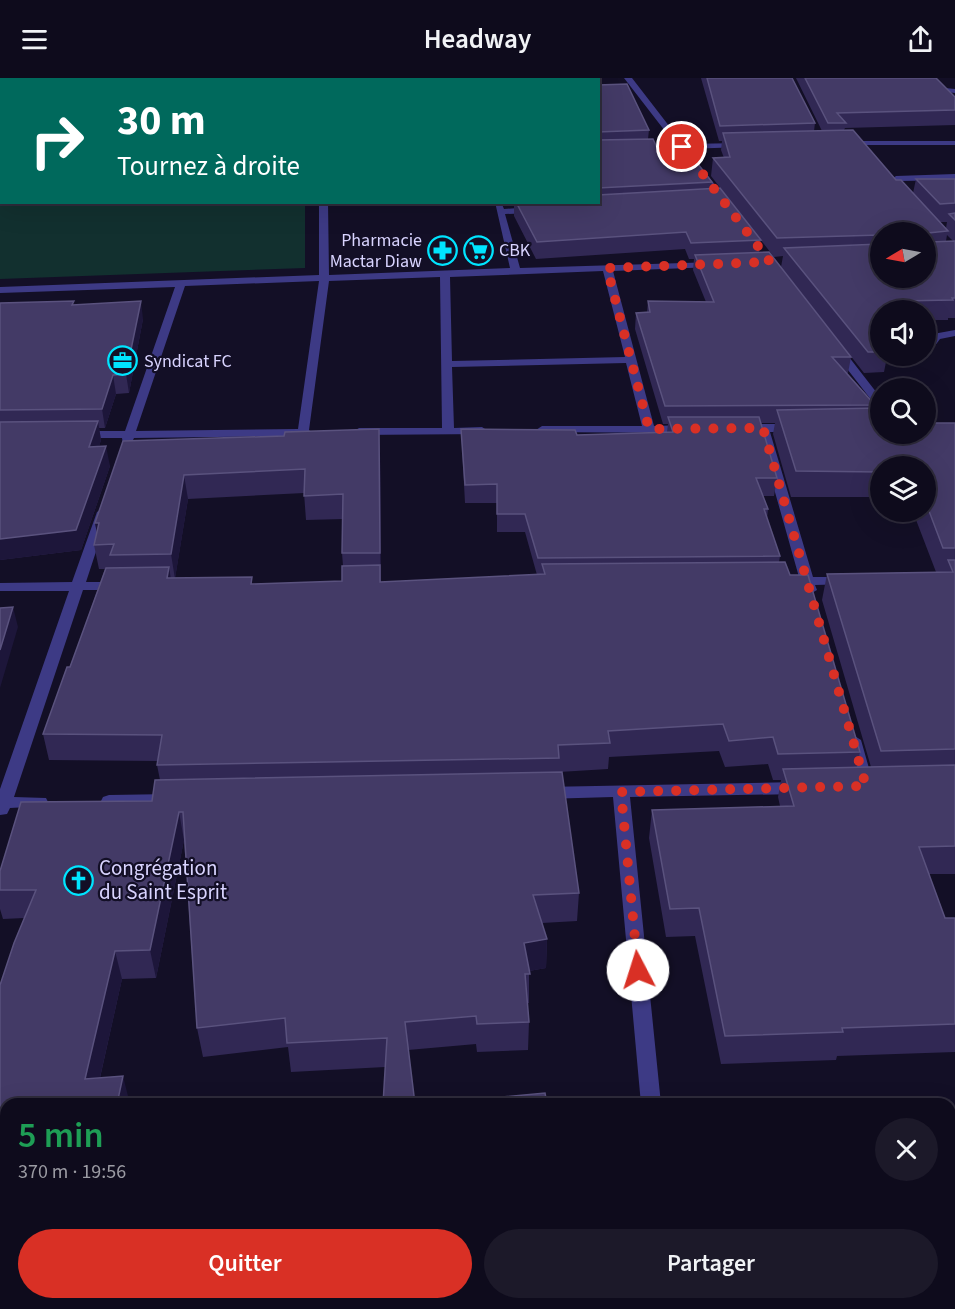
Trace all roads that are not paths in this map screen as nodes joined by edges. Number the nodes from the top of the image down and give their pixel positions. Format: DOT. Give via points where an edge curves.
graph roads {
  1 [pos="628,78"];
  2 [pos="922,87"];
  3 [pos="955,91"];
  4 [pos="833,143"];
  5 [pos="955,143"];
  6 [pos="752,145"];
  7 [pos="682,147"];
  8 [pos="600,149"];
  9 [pos="955,177"];
  10 [pos="722,199"];
  11 [pos="710,200"];
  12 [pos="910,203"];
  13 [pos="323,204"];
  14 [pos="499,207"];
  15 [pos="546,209"];
  16 [pos="736,217"];
  17 [pos="724,263"];
  18 [pos="607,268"];
  19 [pos="516,271"];
  20 [pos="445,273"];
  21 [pos="324,278"];
  22 [pos="181,283"];
  23 [pos="12,289"];
  24 [pos="0,290"];
  25 [pos="4,305"];
  26 [pos="955,333"];
  27 [pos="936,337"];
  28 [pos="832,342"];
  29 [pos="632,360"];
  30 [pos="446,364"];
  31 [pos="870,391"];
  32 [pos="729,428"];
  33 [pos="763,428"];
  34 [pos="810,428"];
  35 [pos="649,429"];
  36 [pos="694,429"];
  37 [pos="531,430"];
  38 [pos="448,431"];
  39 [pos="495,431"];
  40 [pos="348,432"];
  41 [pos="129,434"];
  42 [pos="70,435"];
  43 [pos="122,456"];
  44 [pos="107,500"];
  45 [pos="864,580"];
  46 [pos="771,581"];
  47 [pos="807,581"];
  48 [pos="137,586"];
  49 [pos="0,587"];
  50 [pos="77,587"];
  51 [pos="814,604"];
  52 [pos="849,729"];
  53 [pos="866,786"];
  54 [pos="819,787"];
  55 [pos="621,792"];
  56 [pos="526,793"];
  57 [pos="194,800"];
  58 [pos="98,801"];
  59 [pos="51,802"];
  60 [pos="1,807"];
  61 [pos="650,1098"];
  1 -- 7 [label="street"];
  2 -- 3 [label="street"];
  4 -- 5 [label="street"];
  6 -- 7 [label="street"];
  7 -- 8 [label="street"];
  7 -- 10 [label="street"];
  9 -- 12 [label="street" via="896,179 895,186"];
  10 -- 11 [label="street"];
  10 -- 16 [label="street"];
  13 -- 21 [label="street"];
  14 -- 15 [label="street"];
  14 -- 19 [label="street"];
  17 -- 18 [label="street"];
  18 -- 19 [label="street"];
  18 -- 29 [label="street"];
  19 -- 20 [label="street"];
  20 -- 21 [label="street"];
  20 -- 30 [label="street"];
  21 -- 22 [label="street"];
  21 -- 41 [label="street" via="308,432"];
  22 -- 23 [label="street"];
  22 -- 41 [label="street"];
  23 -- 24 [label="street"];
  23 -- 25 [label="street"];
  26 -- 27 [label="street"];
  28 -- 31 [label="street"];
  29 -- 30 [label="street"];
  29 -- 35 [label="street"];
  30 -- 38 [label="street"];
  32 -- 33 [label="street"];
  33 -- 34 [label="street"];
  33 -- 47 [label="street"];
  35 -- 36 [label="street"];
  35 -- 37 [label="street"];
  38 -- 39 [label="street"];
  38 -- 40 [label="street"];
  41 -- 42 [label="street"];
  41 -- 43 [label="street"];
  44 -- 50 [label="street"];
  45 -- 47 [label="street"];
  46 -- 47 [label="street"];
  47 -- 51 [label="street"];
  48 -- 50 [label="street"];
  49 -- 50 [label="street"];
  50 -- 60 [label="street"];
  52 -- 53 [label="street"];
  54 -- 55 [label="street"];
  55 -- 56 [label="street"];
  55 -- 61 [label="street"];
  57 -- 58 [label="street"];
  59 -- 60 [label="street"];
}
